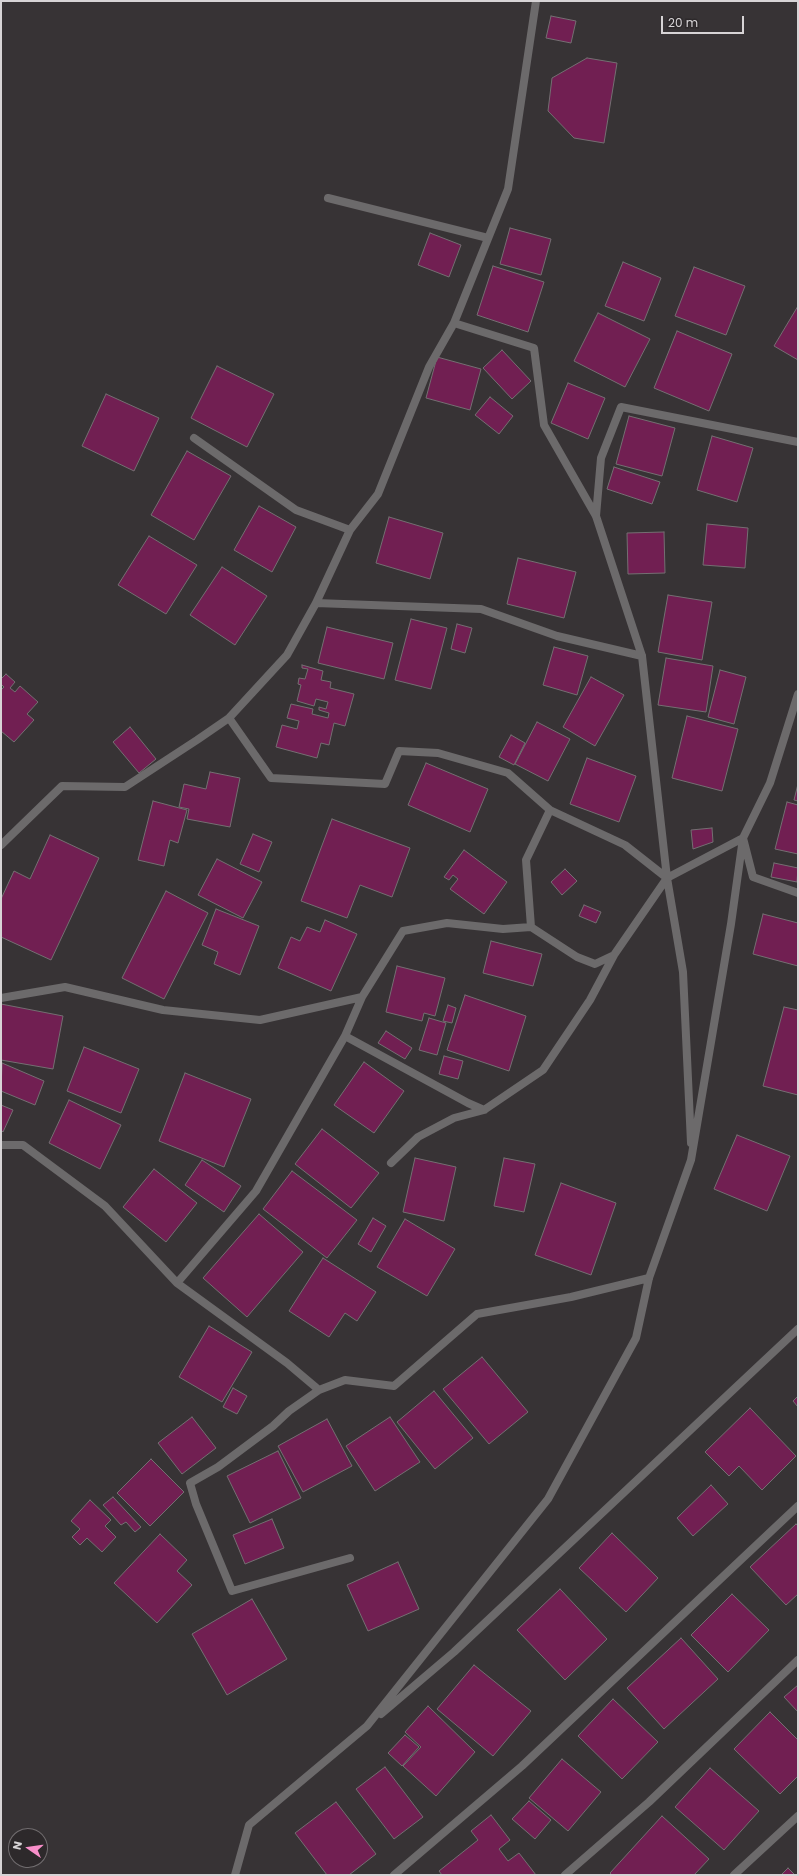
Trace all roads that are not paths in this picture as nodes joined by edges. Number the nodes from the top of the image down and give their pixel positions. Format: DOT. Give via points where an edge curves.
graph roads {
  1 [pos="536,1"];
  2 [pos="328,198"];
  3 [pos="488,238"];
  4 [pos="454,323"];
  5 [pos="194,438"];
  6 [pos="798,442"];
  7 [pos="596,516"];
  8 [pos="350,530"];
  9 [pos="316,603"];
  10 [pos="642,656"];
  11 [pos="798,694"];
  12 [pos="229,718"];
  13 [pos="550,810"];
  14 [pos="743,838"];
  15 [pos="1,845"];
  16 [pos="667,878"];
  17 [pos="798,893"];
  18 [pos="531,927"];
  19 [pos="614,955"];
  20 [pos="362,997"];
  21 [pos="1,998"];
  22 [pos="345,1036"];
  23 [pos="484,1110"];
  24 [pos="1,1145"];
  25 [pos="691,1160"];
  26 [pos="391,1163"];
  27 [pos="649,1278"];
  28 [pos="177,1283"];
  29 [pos="798,1329"];
  30 [pos="319,1390"];
  31 [pos="798,1506"];
  32 [pos="350,1558"];
  33 [pos="798,1660"];
  34 [pos="367,1726"];
  35 [pos="798,1816"];
  36 [pos="235,1875"];
  37 [pos="394,1875"];
  38 [pos="565,1875"];
  39 [pos="734,1875"];
  1 -- 3 [label="street" via="508,189"];
  2 -- 3 [label="street"];
  3 -- 4 [label="street"];
  4 -- 7 [label="street" via="534,348 544,425"];
  4 -- 8 [label="street" via="429,367 378,494"];
  5 -- 8 [label="street" via="296,510"];
  6 -- 7 [label="street" via="622,407 601,458"];
  7 -- 10 [label="street"];
  8 -- 9 [label="street"];
  9 -- 10 [label="street" via="481,609 557,636"];
  9 -- 12 [label="street" via="287,655"];
  10 -- 16 [label="street"];
  11 -- 14 [label="street" via="770,783"];
  12 -- 13 [label="street" via="271,778 385,784 399,751 438,753 508,773"];
  12 -- 15 [label="street" via="125,787 62,786"];
  13 -- 16 [label="street" via="625,845"];
  13 -- 18 [label="street" via="526,860"];
  14 -- 16 [label="street"];
  14 -- 17 [label="street" via="753,877"];
  14 -- 25 [label="street"];
  16 -- 19 [label="street"];
  16 -- 25 [label="street" via="683,972"];
  18 -- 19 [label="street" via="577,957 595,964"];
  18 -- 20 [label="street" via="503,929 447,923 403,931"];
  19 -- 23 [label="street" via="590,1000 543,1070"];
  20 -- 21 [label="street" via="260,1020 163,1010 65,987"];
  20 -- 22 [label="street"];
  22 -- 23 [label="street"];
  22 -- 28 [label="street" via="256,1191"];
  23 -- 26 [label="street" via="454,1118 418,1137"];
  24 -- 28 [label="street" via="23,1146 105,1206"];
  25 -- 27 [label="street"];
  27 -- 30 [label="street" via="571,1297 477,1314 394,1386 345,1380"];
  27 -- 34 [label="street" via="636,1338 548,1499"];
  28 -- 30 [label="street" via="287,1363"];
  29 -- 34 [label="street" via="454,1652"];
  30 -- 32 [label="street" via="218,1467 190,1483 196,1504 232,1591"];
  31 -- 37 [label="street" via="522,1766"];
  33 -- 38 [label="street" via="649,1802"];
  34 -- 36 [label="street" via="249,1825"];
  35 -- 39 [label="street"];
}
